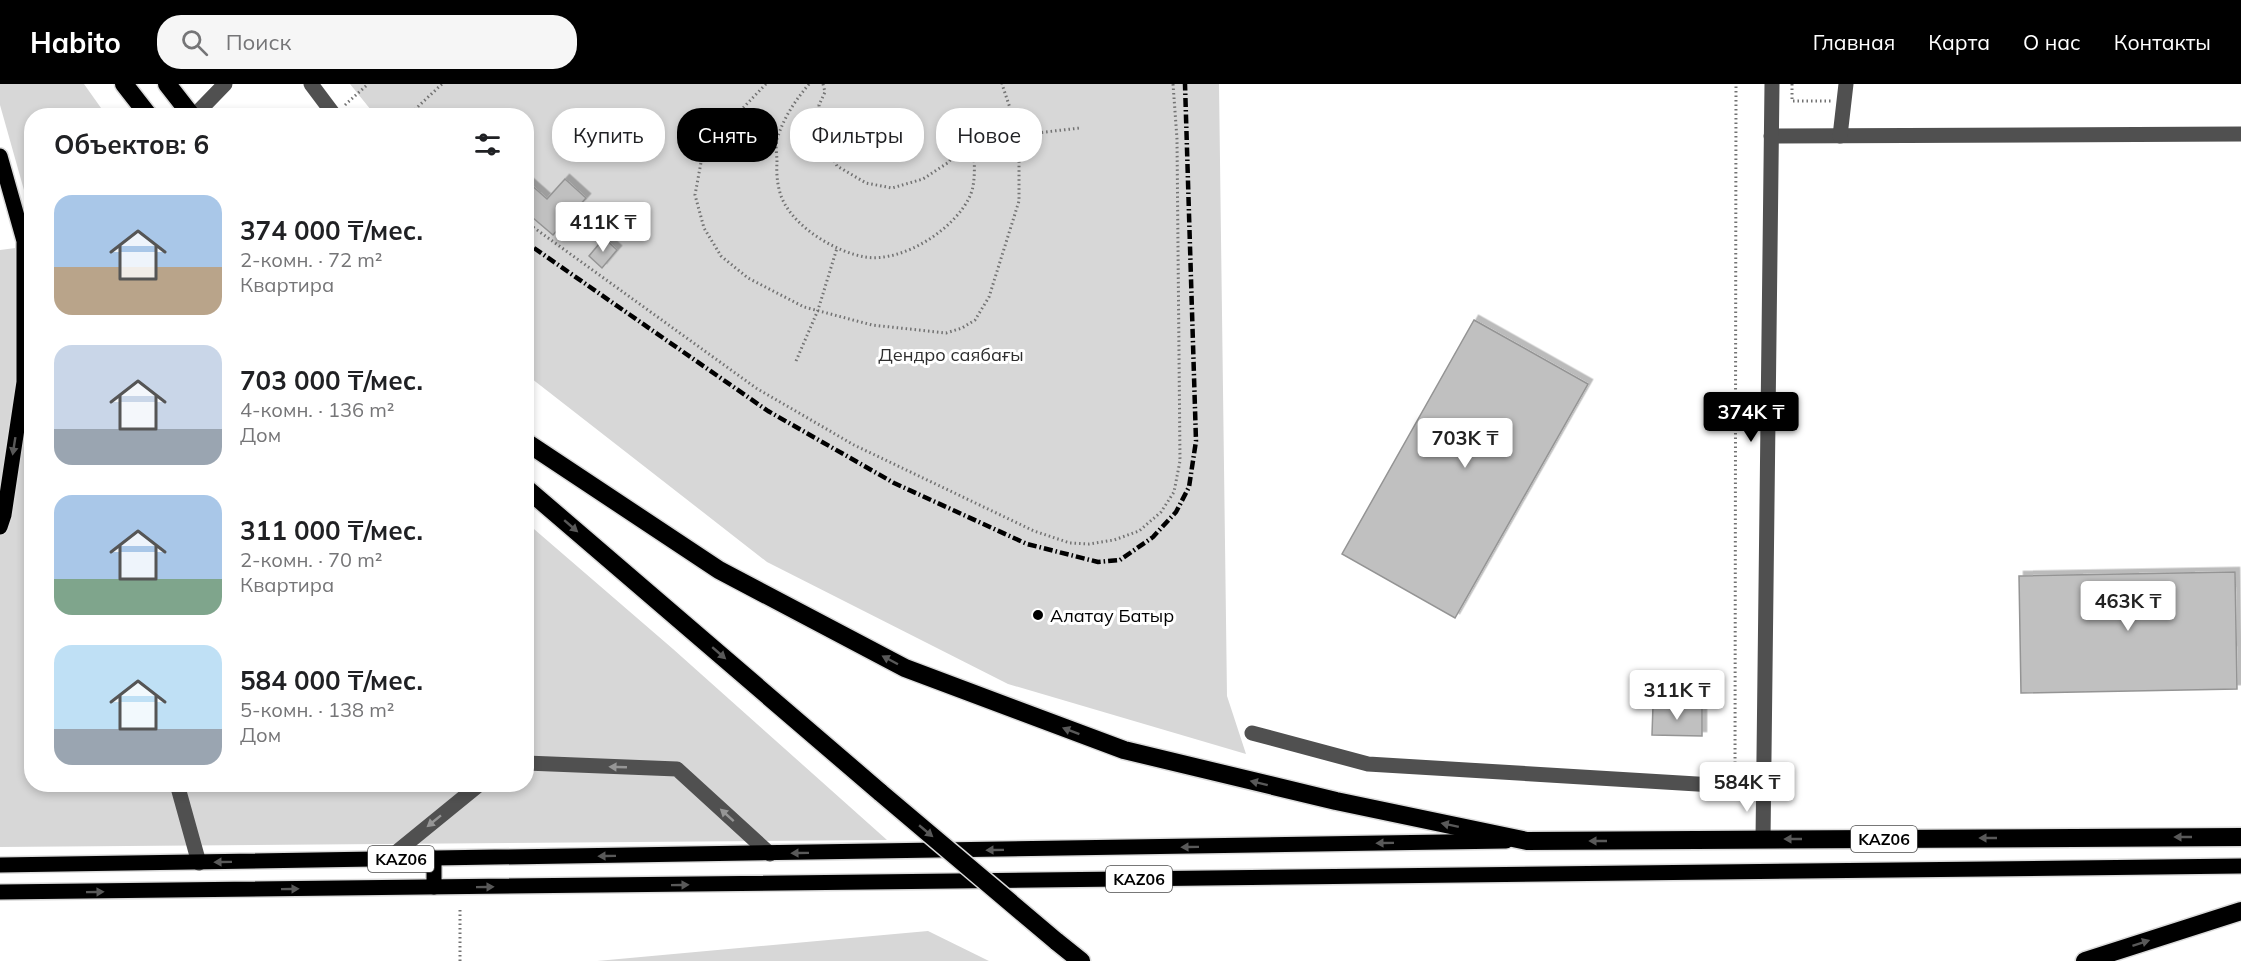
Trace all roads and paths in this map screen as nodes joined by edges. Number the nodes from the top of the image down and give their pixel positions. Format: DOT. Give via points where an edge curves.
graph roads {
  1 [pos="124,84"];
  2 [pos="167,84"];
  3 [pos="225,84"];
  4 [pos="311,84"];
  5 [pos="368,84"];
  6 [pos="442,84"];
  7 [pos="766,84"];
  8 [pos="809,84"];
  9 [pos="823,84"];
  10 [pos="1002,84"];
  11 [pos="1173,84"];
  12 [pos="1736,84"];
  13 [pos="1772,84"];
  14 [pos="1792,84"];
  15 [pos="1846,84"];
  16 [pos="1844,101"];
  17 [pos="144,108"];
  18 [pos="186,108"];
  19 [pos="201,108"];
  20 [pos="330,108"];
  21 [pos="342,108"];
  22 [pos="416,108"];
  23 [pos="1010,108"];
  24 [pos="1080,128"];
  25 [pos="1042,132"];
  26 [pos="2241,134"];
  27 [pos="1772,136"];
  28 [pos="1840,136"];
  29 [pos="0,156"];
  30 [pos="949,162"];
  31 [pos="975,162"];
  32 [pos="1019,162"];
  33 [pos="534,228"];
  34 [pos="24,241"];
  35 [pos="837,248"];
  36 [pos="818,310"];
  37 [pos="796,361"];
  38 [pos="534,447"];
  39 [pos="534,495"];
  40 [pos="0,527"];
  41 [pos="1252,733"];
  42 [pos="534,763"];
  43 [pos="1735,786"];
  44 [pos="1763,788"];
  45 [pos="179,792"];
  46 [pos="470,792"];
  47 [pos="2241,837"];
  48 [pos="1763,840"];
  49 [pos="1527,841"];
  50 [pos="770,854"];
  51 [pos="434,858"];
  52 [pos="388,859"];
  53 [pos="199,863"];
  54 [pos="0,865"];
  55 [pos="2241,866"];
  56 [pos="434,888"];
  57 [pos="0,892"];
  58 [pos="460,910"];
  59 [pos="2241,911"];
  60 [pos="460,961"];
  61 [pos="1081,961"];
  62 [pos="2085,961"];
  1 -- 17 [label="highway"];
  2 -- 18 [label="highway"];
  3 -- 19 [label="street"];
  4 -- 20 [label="street"];
  5 -- 21 [label="path"];
  6 -- 22 [label="path"];
  7 -- 36 [label="path" via="716,136 702,157 695,195 704,228 721,256 748,278 804,307"];
  8 -- 35 [label="path" via="790,107 777,141 776,177 785,206 810,232"];
  9 -- 30 [label="path" via="825,92 819,105 822,134 837,166 866,183 892,188 923,179"];
  10 -- 23 [label="path"];
  11 -- 33 [label="path" via="1180,461 1174,492 1161,512 1139,531 1114,540 1070,543 1034,531 854,445 756,388"];
  12 -- 43 [label="path"];
  13 -- 27 [label="street"];
  14 -- 16 [label="path" via="1792,101"];
  15 -- 16 [label="street"];
  16 -- 28 [label="street"];
  24 -- 25 [label="path"];
  26 -- 28 [label="street"];
  27 -- 28 [label="street"];
  27 -- 44 [label="street"];
  29 -- 34 [label="main road"];
  31 -- 35 [label="path" via="972,194 955,220 930,239 894,255 867,257"];
  32 -- 36 [label="path" via="1019,201 988,297 975,320 946,333 929,332 872,325"];
  34 -- 40 [label="main road, one-way" via="24,382"];
  35 -- 36 [label="path"];
  36 -- 37 [label="path"];
  49 -- 38 [label="highway, KАZ06, one-way" via="1336,801 1124,750 905,668 719,570"];
  39 -- 61 [label="highway, one-way, bridge"];
  41 -- 43 [label="street" via="1368,764"];
  50 -- 42 [label="street, one-way" via="676,769"];
  43 -- 44 [label="street"];
  44 -- 48 [label="street"];
  45 -- 53 [label="street"];
  46 -- 52 [label="street, one-way"];
  47 -- 48 [label="highway, KАZ06, one-way"];
  48 -- 49 [label="highway, KАZ06, one-way"];
  49 -- 50 [label="main road, KАZ06, one-way"];
  50 -- 51 [label="main road, KАZ06, one-way"];
  51 -- 52 [label="main road, KАZ06"];
  51 -- 56 [label="main road"];
  52 -- 53 [label="main road, KАZ06, one-way"];
  53 -- 54 [label="main road, KАZ06"];
  56 -- 55 [label="main road, KАZ06, one-way"];
  57 -- 56 [label="main road, KАZ06, one-way"];
  58 -- 60 [label="path"];
  62 -- 59 [label="highway, one-way"];
}
